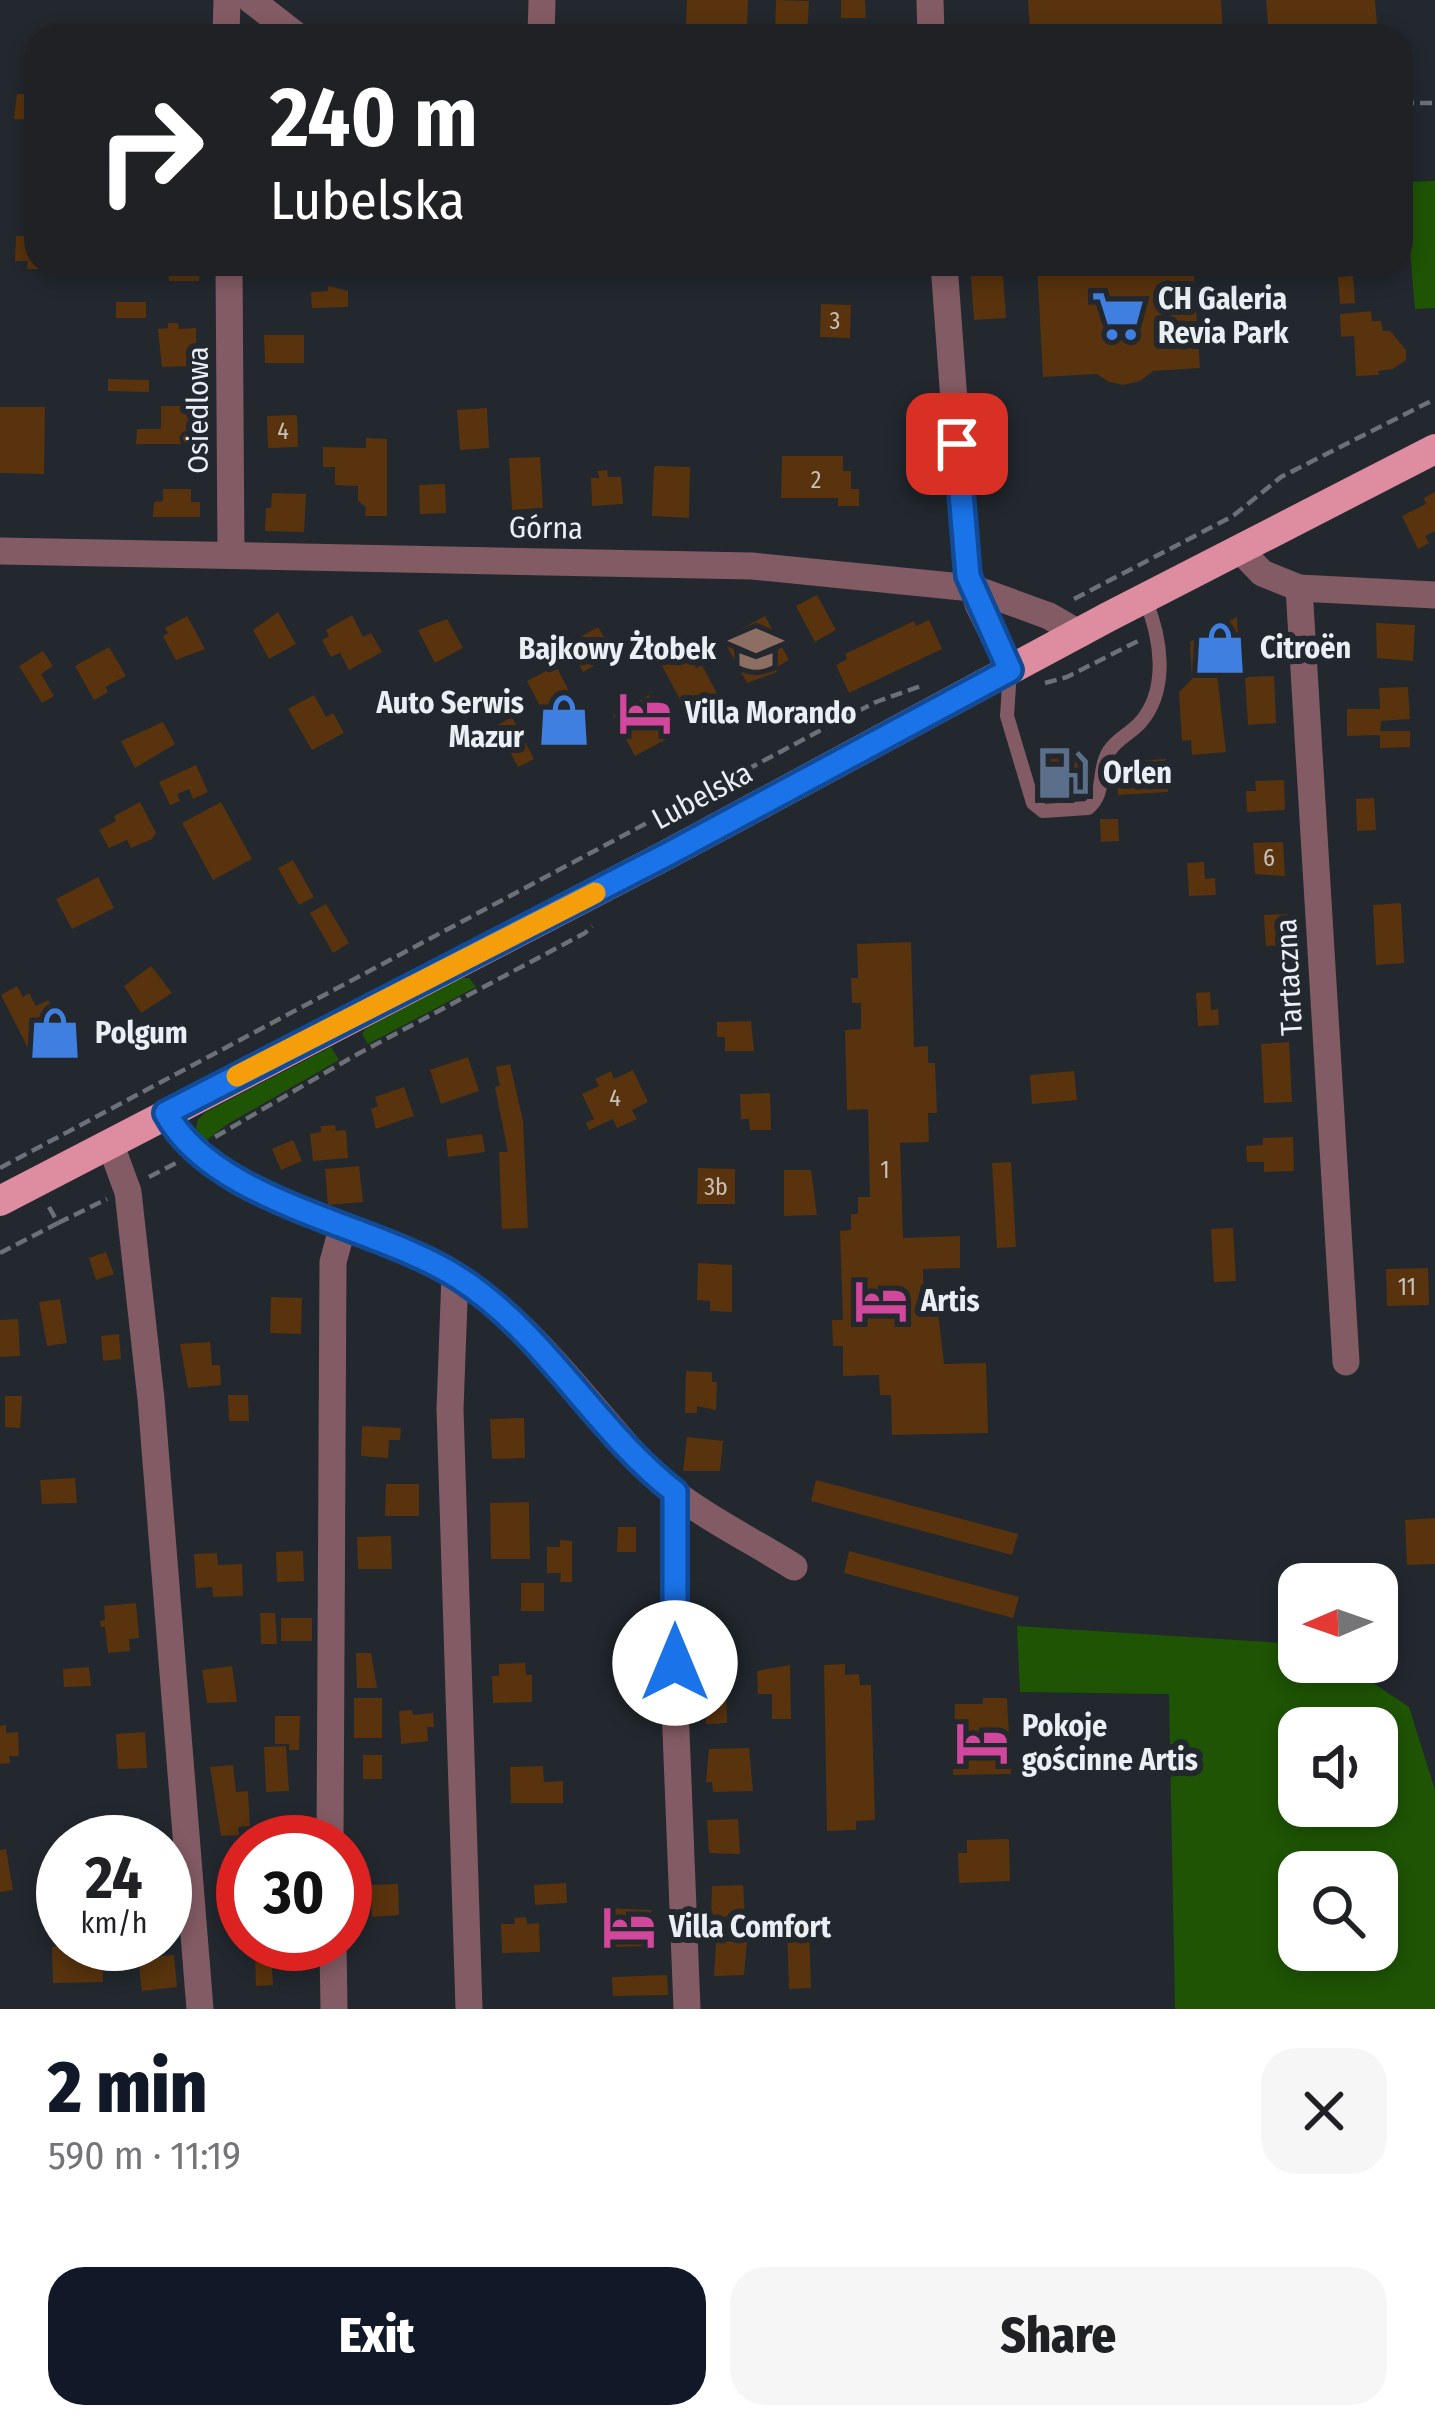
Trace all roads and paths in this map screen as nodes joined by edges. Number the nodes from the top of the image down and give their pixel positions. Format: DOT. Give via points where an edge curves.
graph roads {
  1 [pos="251,0"];
  2 [pos="282,24"];
  3 [pos="229,276"];
  4 [pos="945,276"];
  5 [pos="1435,399"];
  6 [pos="1435,449"];
  7 [pos="0,550"];
  8 [pos="1240,550"];
  9 [pos="231,555"];
  10 [pos="972,588"];
  11 [pos="1299,588"];
  12 [pos="1435,595"];
  13 [pos="1145,599"];
  14 [pos="1067,603"];
  15 [pos="1079,634"];
  16 [pos="1010,670"];
  17 [pos="937,680"];
  18 [pos="599,917"];
  19 [pos="166,1113"];
  20 [pos="110,1143"];
  21 [pos="196,1152"];
  22 [pos="0,1168"];
  23 [pos="128,1188"];
  24 [pos="45,1199"];
  25 [pos="0,1201"];
  26 [pos="58,1223"];
  27 [pos="342,1229"];
  28 [pos="0,1253"];
  29 [pos="455,1275"];
  30 [pos="1346,1362"];
  31 [pos="675,1492"];
  32 [pos="794,1567"];
  33 [pos="330,1815"];
  34 [pos="333,1971"];
  35 [pos="200,2009"];
  36 [pos="334,2009"];
  37 [pos="469,2009"];
  38 [pos="687,2009"];
  1 -- 2 [label="street"];
  3 -- 9 [label="street, Osiedlowa"];
  4 -- 10 [label="street"];
  5 -- 14 [label="path" via="1281,477 1233,516"];
  6 -- 8 [label="main road, Lubelska"];
  7 -- 9 [label="street, Górna"];
  8 -- 11 [label="street" via="1262,573"];
  8 -- 13 [label="main road, Lubelska"];
  9 -- 10 [label="street, Górna" via="752,566"];
  10 -- 15 [label="street, Górna"];
  10 -- 16 [label="street"];
  11 -- 12 [label="street"];
  11 -- 30 [label="street, Tartaczna"];
  13 -- 15 [label="main road, Lubelska"];
  13 -- 16 [label="lane" via="1159,632 1155,692 1144,717 1106,756 1088,808 1043,811 1033,803 1007,716"];
  15 -- 16 [label="main road, Lubelska"];
  16 -- 19 [label="main road, Lubelska"];
  17 -- 22 [label="path" via="823,729"];
  18 -- 21 [label="path" via="585,933 354,1056"];
  19 -- 20 [label="main road, Lubelska"];
  19 -- 21 [label="street"];
  20 -- 23 [label="street"];
  20 -- 25 [label="main road, Lubelska"];
  21 -- 23 [label="path"];
  21 -- 27 [label="street"];
  23 -- 26 [label="path"];
  23 -- 35 [label="street"];
  24 -- 26 [label="path"];
  26 -- 28 [label="path"];
  27 -- 29 [label="street"];
  27 -- 33 [label="street" via="333,1262"];
  29 -- 31 [label="street" via="514,1322"];
  29 -- 37 [label="street" via="450,1409"];
  31 -- 32 [label="street"];
  31 -- 38 [label="street"];
  34 -- 36 [label="street"];
}
